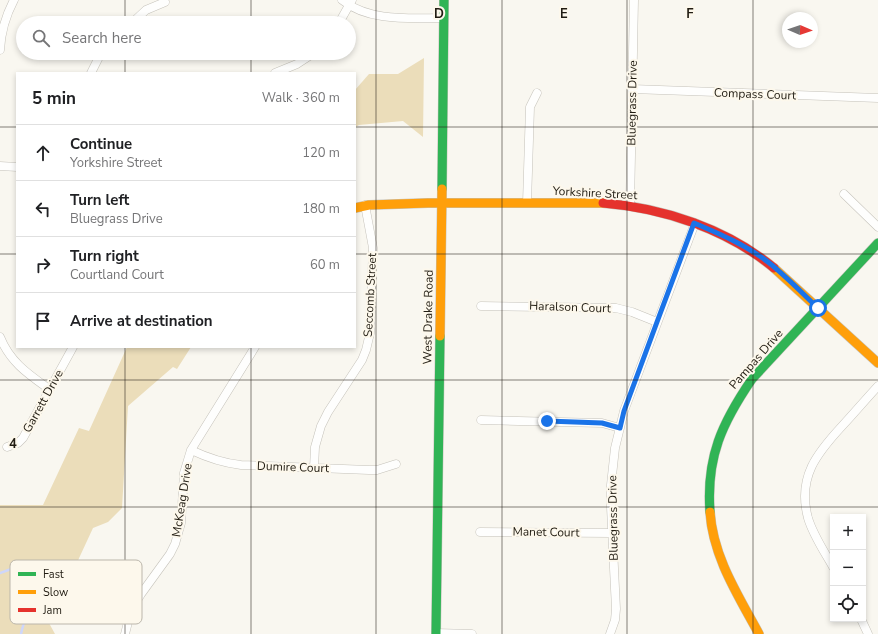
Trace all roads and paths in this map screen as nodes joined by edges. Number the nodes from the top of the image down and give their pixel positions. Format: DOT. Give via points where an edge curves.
graph roads {
  1 [pos="14,0"];
  2 [pos="342,0"];
  3 [pos="444,0"];
  4 [pos="634,0"];
  5 [pos="165,2"];
  6 [pos="350,3"];
  7 [pos="140,16"];
  8 [pos="342,16"];
  9 [pos="443,18"];
  10 [pos="0,50"];
  11 [pos="98,60"];
  12 [pos="303,60"];
  13 [pos="92,72"];
  14 [pos="277,72"];
  15 [pos="632,89"];
  16 [pos="537,94"];
  17 [pos="878,98"];
  18 [pos="0,166"];
  19 [pos="16,167"];
  20 [pos="844,194"];
  21 [pos="441,202"];
  22 [pos="527,202"];
  23 [pos="365,205"];
  24 [pos="630,206"];
  25 [pos="356,208"];
  26 [pos="694,223"];
  27 [pos="878,227"];
  28 [pos="878,243"];
  29 [pos="481,306"];
  30 [pos="818,308"];
  31 [pos="657,322"];
  32 [pos="0,337"];
  33 [pos="72,348"];
  34 [pos="254,348"];
  35 [pos="878,363"];
  36 [pos="878,386"];
  37 [pos="49,389"];
  38 [pos="481,420"];
  39 [pos="620,428"];
  40 [pos="7,447"];
  41 [pos="191,450"];
  42 [pos="396,464"];
  43 [pos="314,468"];
  44 [pos="480,532"];
  45 [pos="612,533"];
  46 [pos="830,562"];
  47 [pos="142,593"];
  48 [pos="862,622"];
  49 [pos="128,624"];
  50 [pos="436,633"];
  51 [pos="125,634"];
  52 [pos="472,634"];
  53 [pos="610,634"];
  54 [pos="759,634"];
  55 [pos="868,634"];
  1 -- 10 [label="street" via="3,24"];
  2 -- 6 [label="street"];
  3 -- 9 [label="street, West Drake Road"];
  4 -- 15 [label="street, Bluegrass Drive"];
  5 -- 7 [label="street" via="146,10"];
  6 -- 8 [label="street"];
  6 -- 9 [label="street" via="375,14 390,17"];
  9 -- 21 [label="street, West Drake Road"];
  11 -- 13 [label="street"];
  12 -- 14 [label="street"];
  15 -- 17 [label="street, Compass Court"];
  15 -- 24 [label="street, Bluegrass Drive"];
  16 -- 22 [label="street" via="530,107"];
  18 -- 19 [label="street"];
  20 -- 27 [label="street"];
  21 -- 22 [label="street, Yorkshire Street"];
  21 -- 23 [label="street, Yorkshire Street"];
  21 -- 50 [label="street, West Drake Road"];
  22 -- 24 [label="street, Yorkshire Street"];
  23 -- 25 [label="street, Yorkshire Street"];
  23 -- 43 [label="street, Seccomb Street" via="373,248 370,333 362,360 321,426 315,447"];
  24 -- 26 [label="street, Yorkshire Street" via="676,216"];
  26 -- 30 [label="street, Yorkshire Street" via="731,240 767,262"];
  26 -- 31 [label="street, Bluegrass Drive"];
  28 -- 30 [label="street, Pampas Drive"];
  29 -- 31 [label="street, Haralson Court" via="616,308"];
  30 -- 35 [label="street, Yorkshire Street"];
  30 -- 54 [label="street, Pampas Drive" via="740,395 721,430 709,477 709,514 717,549 725,571"];
  31 -- 39 [label="street, Bluegrass Drive"];
  32 -- 37 [label="street" via="17,365"];
  33 -- 37 [label="street, Garrett Drive"];
  34 -- 41 [label="street, McKeag Drive"];
  36 -- 46 [label="street" via="823,447 808,475 805,496 808,519"];
  37 -- 40 [label="street, Garrett Drive" via="23,438 18,444"];
  38 -- 39 [label="street" via="602,423"];
  39 -- 45 [label="street, Bluegrass Drive" via="614,448 611,485"];
  41 -- 43 [label="street, Dumire Court" via="227,464"];
  41 -- 47 [label="street, McKeag Drive" via="184,473 181,523 175,544"];
  42 -- 43 [label="street, Dumire Court" via="373,470"];
  44 -- 45 [label="street, Manet Court"];
  45 -- 53 [label="street, Bluegrass Drive" via="616,609"];
  48 -- 55 [label="street"];
  49 -- 51 [label="street, McKeag Drive"];
  50 -- 52 [label="street"];
}
